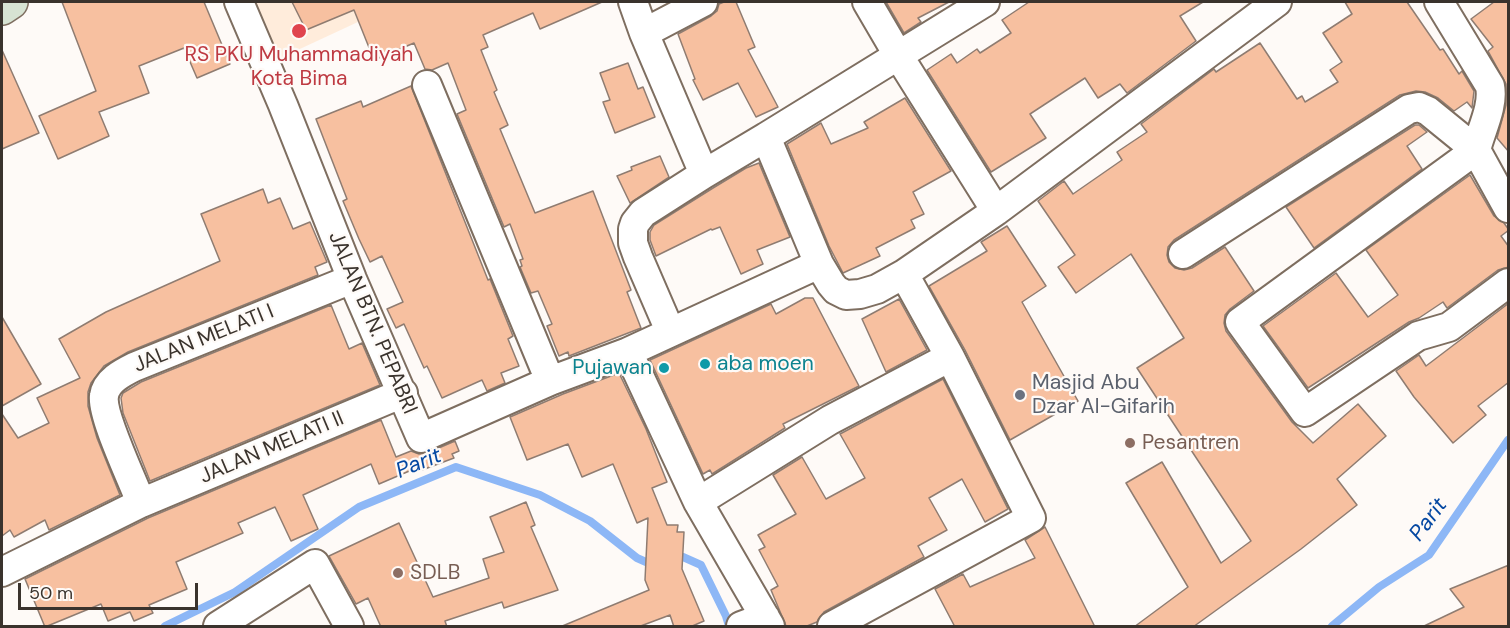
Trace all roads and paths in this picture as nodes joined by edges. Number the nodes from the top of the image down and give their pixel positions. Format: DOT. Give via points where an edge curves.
graph roads {
  1 [pos="11,2"];
  2 [pos="239,2"];
  3 [pos="633,2"];
  4 [pos="703,2"];
  5 [pos="867,2"];
  6 [pos="985,2"];
  7 [pos="1277,2"];
  8 [pos="1439,2"];
  9 [pos="2,8"];
  10 [pos="644,33"];
  11 [pos="898,55"];
  12 [pos="427,85"];
  13 [pos="1499,103"];
  14 [pos="766,137"];
  15 [pos="1476,150"];
  16 [pos="704,174"];
  17 [pos="1509,208"];
  18 [pos="996,211"];
  19 [pos="1183,254"];
  20 [pos="819,264"];
  21 [pos="904,274"];
  22 [pos="352,279"];
  23 [pos="1509,283"];
  24 [pos="670,331"];
  25 [pos="628,352"];
  26 [pos="950,357"];
  27 [pos="550,381"];
  28 [pos="403,393"];
  29 [pos="698,502"];
  30 [pos="141,503"];
  31 [pos="2,572"];
  32 [pos="758,623"];
  33 [pos="218,627"];
  34 [pos="349,627"];
  35 [pos="832,627"];
  1 -- 9 [label="main road"];
  2 -- 22 [label="street, JALAN BTN. PEPABRI"];
  3 -- 10 [label="street"];
  4 -- 10 [label="street"];
  5 -- 11 [label="street"];
  6 -- 11 [label="street"];
  7 -- 18 [label="street"];
  8 -- 13 [label="street"];
  10 -- 16 [label="street"];
  11 -- 14 [label="street"];
  11 -- 18 [label="street"];
  12 -- 27 [label="street"];
  13 -- 15 [label="street"];
  14 -- 16 [label="street"];
  14 -- 20 [label="street"];
  15 -- 17 [label="street"];
  15 -- 19 [label="street" via="1428,111 1419,107 1409,109"];
  15 -- 23 [label="street" via="1240,322 1305,412 1418,336 1449,327"];
  16 -- 24 [label="street" via="643,213 633,230 638,257"];
  18 -- 21 [label="street"];
  20 -- 21 [label="street" via="836,290 846,295 877,289"];
  20 -- 24 [label="street, JALAN BTN. PEPABRI"];
  21 -- 26 [label="street"];
  22 -- 28 [label="street, JALAN BTN. PEPABRI"];
  22 -- 30 [label="street, JALAN MELATI I" via="134,367 110,384 104,395 106,415"];
  24 -- 25 [label="street, JALAN BTN. PEPABRI"];
  25 -- 27 [label="street, JALAN BTN. PEPABRI"];
  25 -- 29 [label="street"];
  26 -- 29 [label="street" via="830,420"];
  26 -- 35 [label="street" via="1031,518"];
  27 -- 28 [label="street, JALAN BTN. PEPABRI" via="420,438"];
  28 -- 30 [label="street, JALAN MELATI II"];
  29 -- 32 [label="street"];
  30 -- 31 [label="street, JALAN MELATI II"];
  33 -- 34 [label="street" via="315,564"];
}
